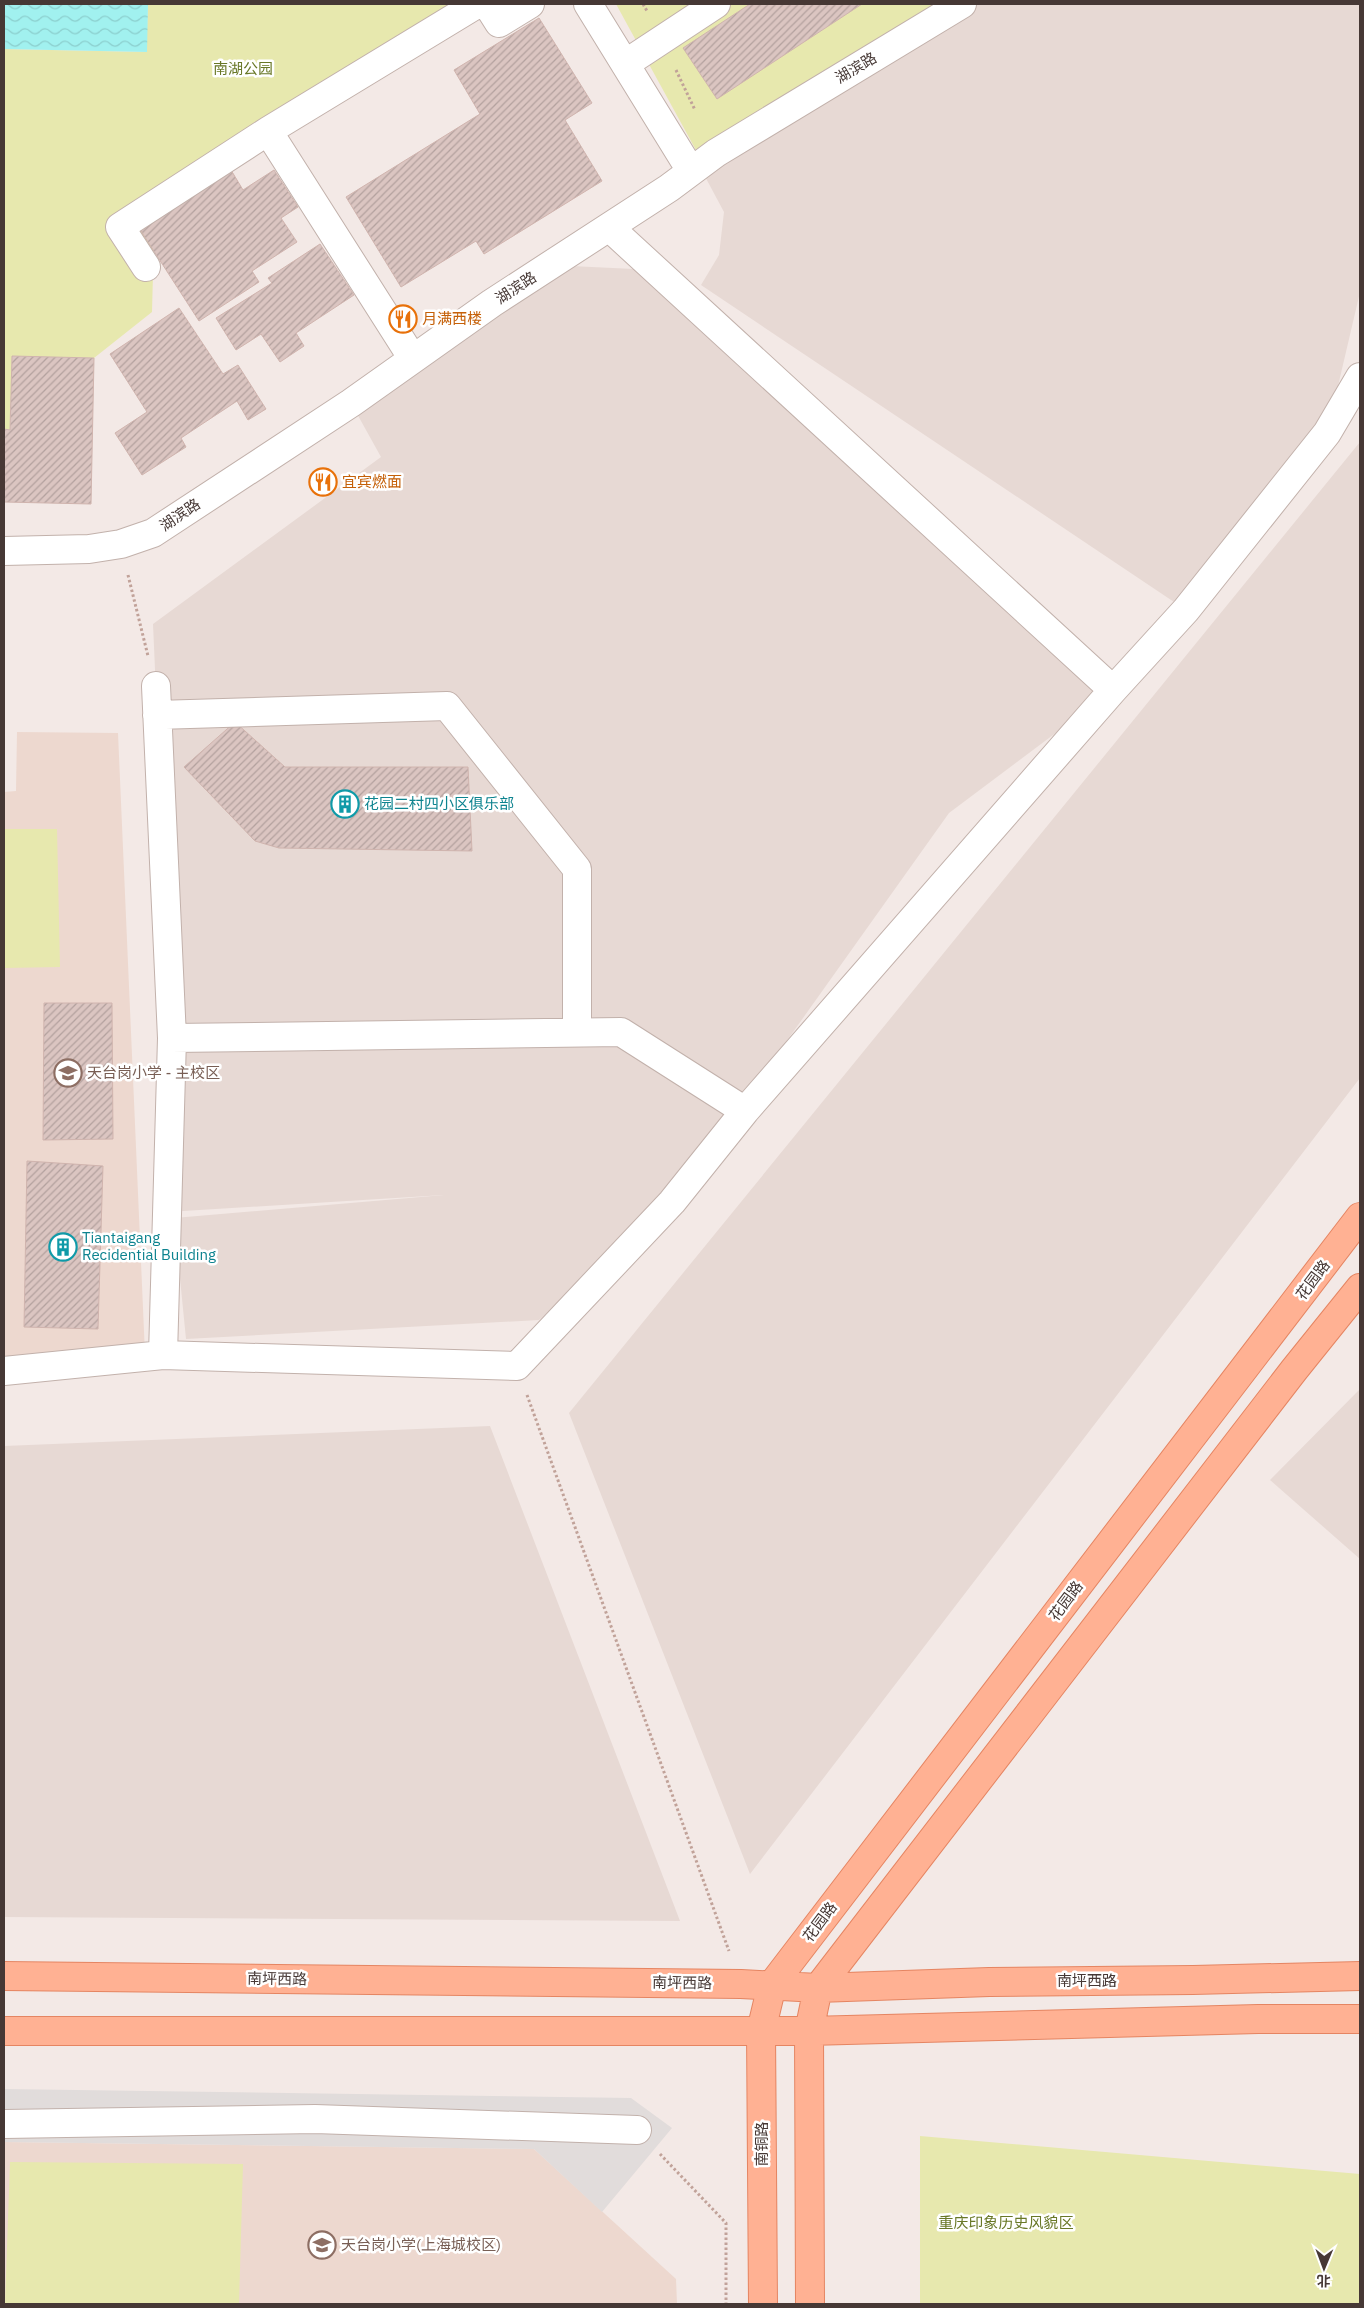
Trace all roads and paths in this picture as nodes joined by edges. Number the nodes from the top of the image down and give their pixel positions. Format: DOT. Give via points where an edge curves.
graph roads {
  1 [pos="476,4"];
  2 [pos="487,4"];
  3 [pos="530,4"];
  4 [pos="588,4"];
  5 [pos="643,4"];
  6 [pos="716,4"];
  7 [pos="962,4"];
  8 [pos="661,40"];
  9 [pos="625,64"];
  10 [pos="268,131"];
  11 [pos="716,153"];
  12 [pos="691,172"];
  13 [pos="610,228"];
  14 [pos="146,267"];
  15 [pos="413,359"];
  16 [pos="1360,377"];
  17 [pos="121,544"];
  18 [pos="4,550"];
  19 [pos="156,686"];
  20 [pos="1113,690"];
  21 [pos="157,715"];
  22 [pos="577,1032"];
  23 [pos="172,1038"];
  24 [pos="745,1111"];
  25 [pos="1360,1218"];
  26 [pos="1360,1288"];
  27 [pos="163,1355"];
  28 [pos="517,1366"];
  29 [pos="4,1371"];
  30 [pos="4,1976"];
  31 [pos="1360,1976"];
  32 [pos="740,1984"];
  33 [pos="772,1985"];
  34 [pos="818,1988"];
  35 [pos="1360,2019"];
  36 [pos="4,2031"];
  37 [pos="761,2031"];
  38 [pos="809,2031"];
  39 [pos="4,2124"];
  40 [pos="637,2130"];
  41 [pos="726,2304"];
  42 [pos="763,2304"];
  43 [pos="810,2304"];
  1 -- 10 [label="street"];
  2 -- 3 [label="street" via="499,22"];
  4 -- 9 [label="street"];
  5 -- 8 [label="path"];
  6 -- 8 [label="street"];
  7 -- 11 [label="street, 湖滨路"];
  8 -- 9 [label="street"];
  8 -- 11 [label="path"];
  9 -- 12 [label="street"];
  10 -- 14 [label="street" via="120,227"];
  10 -- 15 [label="street"];
  11 -- 12 [label="street, 湖滨路"];
  12 -- 13 [label="street, 湖滨路"];
  13 -- 15 [label="street, 湖滨路" via="492,303"];
  13 -- 20 [label="street"];
  15 -- 17 [label="street, 湖滨路" via="153,533"];
  16 -- 20 [label="street" via="1327,433 1186,610"];
  17 -- 18 [label="street, 湖滨路"];
  17 -- 19 [label="path"];
  19 -- 21 [label="street"];
  20 -- 24 [label="street"];
  21 -- 22 [label="street" via="447,706 577,870"];
  21 -- 23 [label="street"];
  22 -- 23 [label="street"];
  22 -- 24 [label="street" via="621,1032"];
  23 -- 27 [label="street"];
  24 -- 28 [label="street" via="672,1202"];
  25 -- 33 [label="main road, 花园路"];
  26 -- 34 [label="main road"];
  27 -- 28 [label="street"];
  27 -- 29 [label="street"];
  28 -- 32 [label="path"];
  30 -- 32 [label="main road, 南坪西路"];
  31 -- 34 [label="main road, 南坪西路"];
  32 -- 33 [label="main road, 南坪西路"];
  33 -- 34 [label="main road, 南坪西路"];
  33 -- 37 [label="main road, 南铜路"];
  34 -- 38 [label="main road"];
  35 -- 38 [label="main road"];
  36 -- 37 [label="main road"];
  37 -- 38 [label="main road"];
  37 -- 42 [label="main road, 南铜路"];
  38 -- 43 [label="main road"];
  39 -- 40 [label="street" via="315,2119"];
  40 -- 41 [label="path" via="726,2224"];
}
